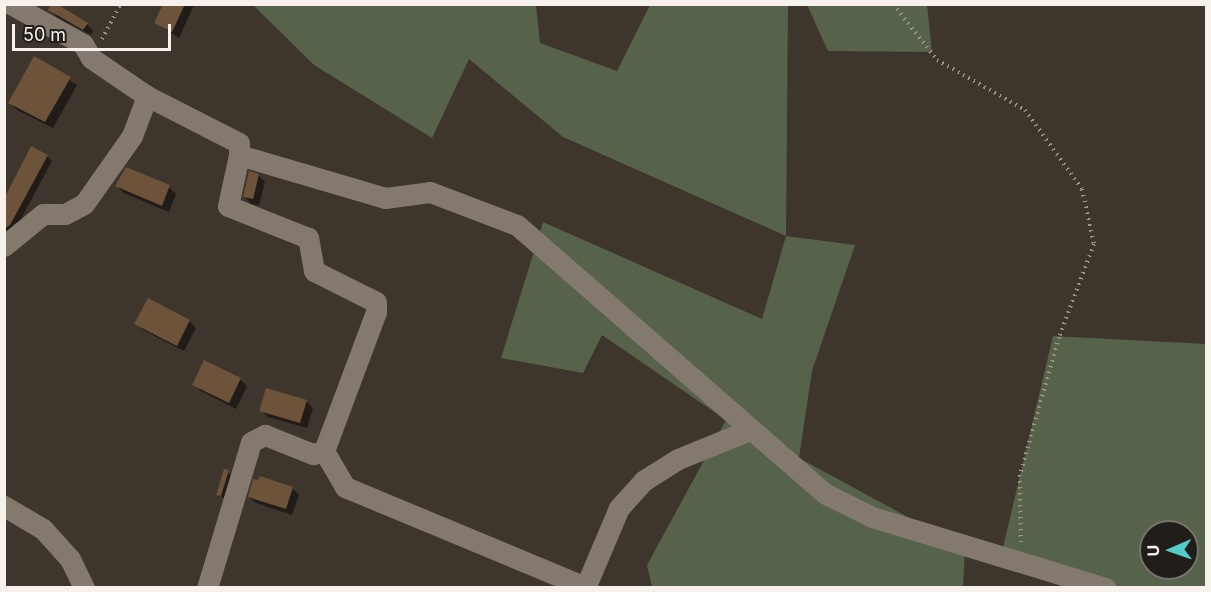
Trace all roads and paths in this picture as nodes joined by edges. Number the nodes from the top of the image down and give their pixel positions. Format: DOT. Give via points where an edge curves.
graph roads {
  1 [pos="11,4"];
  2 [pos="122,4"];
  3 [pos="893,4"];
  4 [pos="91,58"];
  5 [pos="147,96"];
  6 [pos="239,155"];
  7 [pos="4,246"];
  8 [pos="749,430"];
  9 [pos="324,451"];
  10 [pos="4,506"];
  11 [pos="1021,564"];
  12 [pos="585,587"];
  13 [pos="84,588"];
  14 [pos="207,588"];
  15 [pos="1105,588"];
  1 -- 4 [label="street" via="83,44"];
  2 -- 4 [label="path"];
  3 -- 11 [label="path" via="937,60 1025,110 1082,189 1094,244 1059,337 1020,475"];
  4 -- 5 [label="street"];
  5 -- 6 [label="street" via="239,143"];
  5 -- 7 [label="street" via="132,136 84,204 65,214 43,214"];
  6 -- 8 [label="street" via="385,198 430,192 517,225"];
  6 -- 9 [label="street" via="228,206 308,238 314,271 376,302 376,312"];
  8 -- 11 [label="street" via="824,493 872,517"];
  8 -- 12 [label="street" via="678,459 643,481 619,508"];
  9 -- 12 [label="street" via="345,487"];
  9 -- 14 [label="street" via="313,454 265,435 251,442"];
  10 -- 13 [label="street" via="44,530 70,559"];
  11 -- 15 [label="street"];
}
